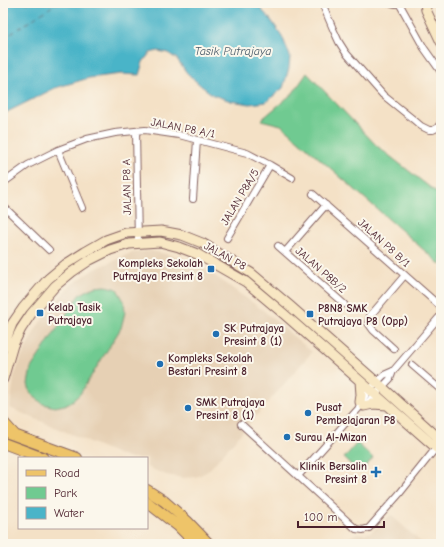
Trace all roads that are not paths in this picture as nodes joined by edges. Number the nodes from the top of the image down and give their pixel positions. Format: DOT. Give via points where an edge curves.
graph roads {
  1 [pos="322,3"];
  2 [pos="391,3"];
  3 [pos="400,3"];
  4 [pos="425,3"];
  5 [pos="441,42"];
  6 [pos="441,72"];
  7 [pos="441,123"];
  8 [pos="136,131"];
  9 [pos="197,140"];
  10 [pos="58,150"];
  11 [pos="270,165"];
  12 [pos="292,178"];
  13 [pos="3,183"];
  14 [pos="313,194"];
  15 [pos="193,199"];
  16 [pos="326,204"];
  17 [pos="3,206"];
  18 [pos="82,208"];
  19 [pos="137,232"];
  20 [pos="227,238"];
  21 [pos="138,243"];
  22 [pos="278,246"];
  23 [pos="49,250"];
  24 [pos="285,252"];
  25 [pos="405,275"];
  26 [pos="344,304"];
  27 [pos="441,307"];
  28 [pos="441,315"];
  29 [pos="3,347"];
  30 [pos="394,349"];
  31 [pos="412,365"];
  32 [pos="3,379"];
  33 [pos="360,381"];
  34 [pos="380,385"];
  35 [pos="441,390"];
  36 [pos="373,392"];
  37 [pos="361,405"];
  38 [pos="387,405"];
  39 [pos="3,422"];
  40 [pos="241,424"];
  41 [pos="3,431"];
  42 [pos="14,434"];
  43 [pos="3,443"];
  44 [pos="439,447"];
  45 [pos="40,457"];
  46 [pos="74,457"];
  47 [pos="298,476"];
  48 [pos="148,491"];
  49 [pos="148,503"];
  50 [pos="196,544"];
  51 [pos="209,544"];
  1 -- 7 [label="street" via="343,48 383,95 429,130 437,128"];
  2 -- 3 [label="street"];
  3 -- 6 [label="street" via="424,48"];
  4 -- 5 [label="street"];
  8 -- 9 [label="street, JALAN P8 A/1" via="179,135"];
  8 -- 10 [label="street, JALAN P8 A/1" via="88,139"];
  8 -- 19 [label="street, JALAN P8 A"];
  9 -- 11 [label="street, JALAN P8 A/1" via="247,153"];
  9 -- 15 [label="street"];
  10 -- 13 [label="street, JALAN P8 A/1" via="28,165"];
  10 -- 18 [label="street"];
  11 -- 12 [label="street, JALAN P8 A/1"];
  11 -- 20 [label="street, JALAN P8A/5"];
  14 -- 16 [label="street, JALAN P8 B/1"];
  16 -- 24 [label="street, JALAN P8B/2"];
  16 -- 25 [label="street, JALAN P8 B/1"];
  17 -- 23 [label="street"];
  19 -- 21 [label="street, JALAN P8 A"];
  19 -- 29 [label="street, JALAN P8" via="106,240 66,264 48,279 12,324"];
  19 -- 34 [label="street, JALAN P8" via="161,231 182,235 202,243 251,273"];
  21 -- 32 [label="street, JALAN P8" via="110,250 90,260 55,286 21,329"];
  21 -- 33 [label="street, JALAN P8" via="160,242 179,247 197,254 246,282"];
  22 -- 24 [label="street, JALAN P8B/2"];
  24 -- 26 [label="street, JALAN P8B/2"];
  25 -- 27 [label="street, JALAN P8 B/1"];
  25 -- 30 [label="street" via="370,316 368,323"];
  28 -- 34 [label="street" via="393,371 384,375"];
  31 -- 35 [label="street"];
  33 -- 36 [label="street, JALAN P8"];
  33 -- 37 [label="street"];
  34 -- 36 [label="street"];
  34 -- 44 [label="street, JALAN P8"];
  36 -- 37 [label="street"];
  36 -- 38 [label="street, JALAN P8"];
  37 -- 38 [label="street"];
  37 -- 47 [label="street"];
  38 -- 44 [label="street, JALAN P8"];
  39 -- 42 [label="main road"];
  40 -- 47 [label="street"];
  41 -- 42 [label="main road"];
  42 -- 46 [label="main road"];
  43 -- 45 [label="main road"];
  44 -- 47 [label="street" via="369,528 363,530 356,529"];
  48 -- 51 [label="main road" via="187,521"];
  49 -- 50 [label="main road"];
}
